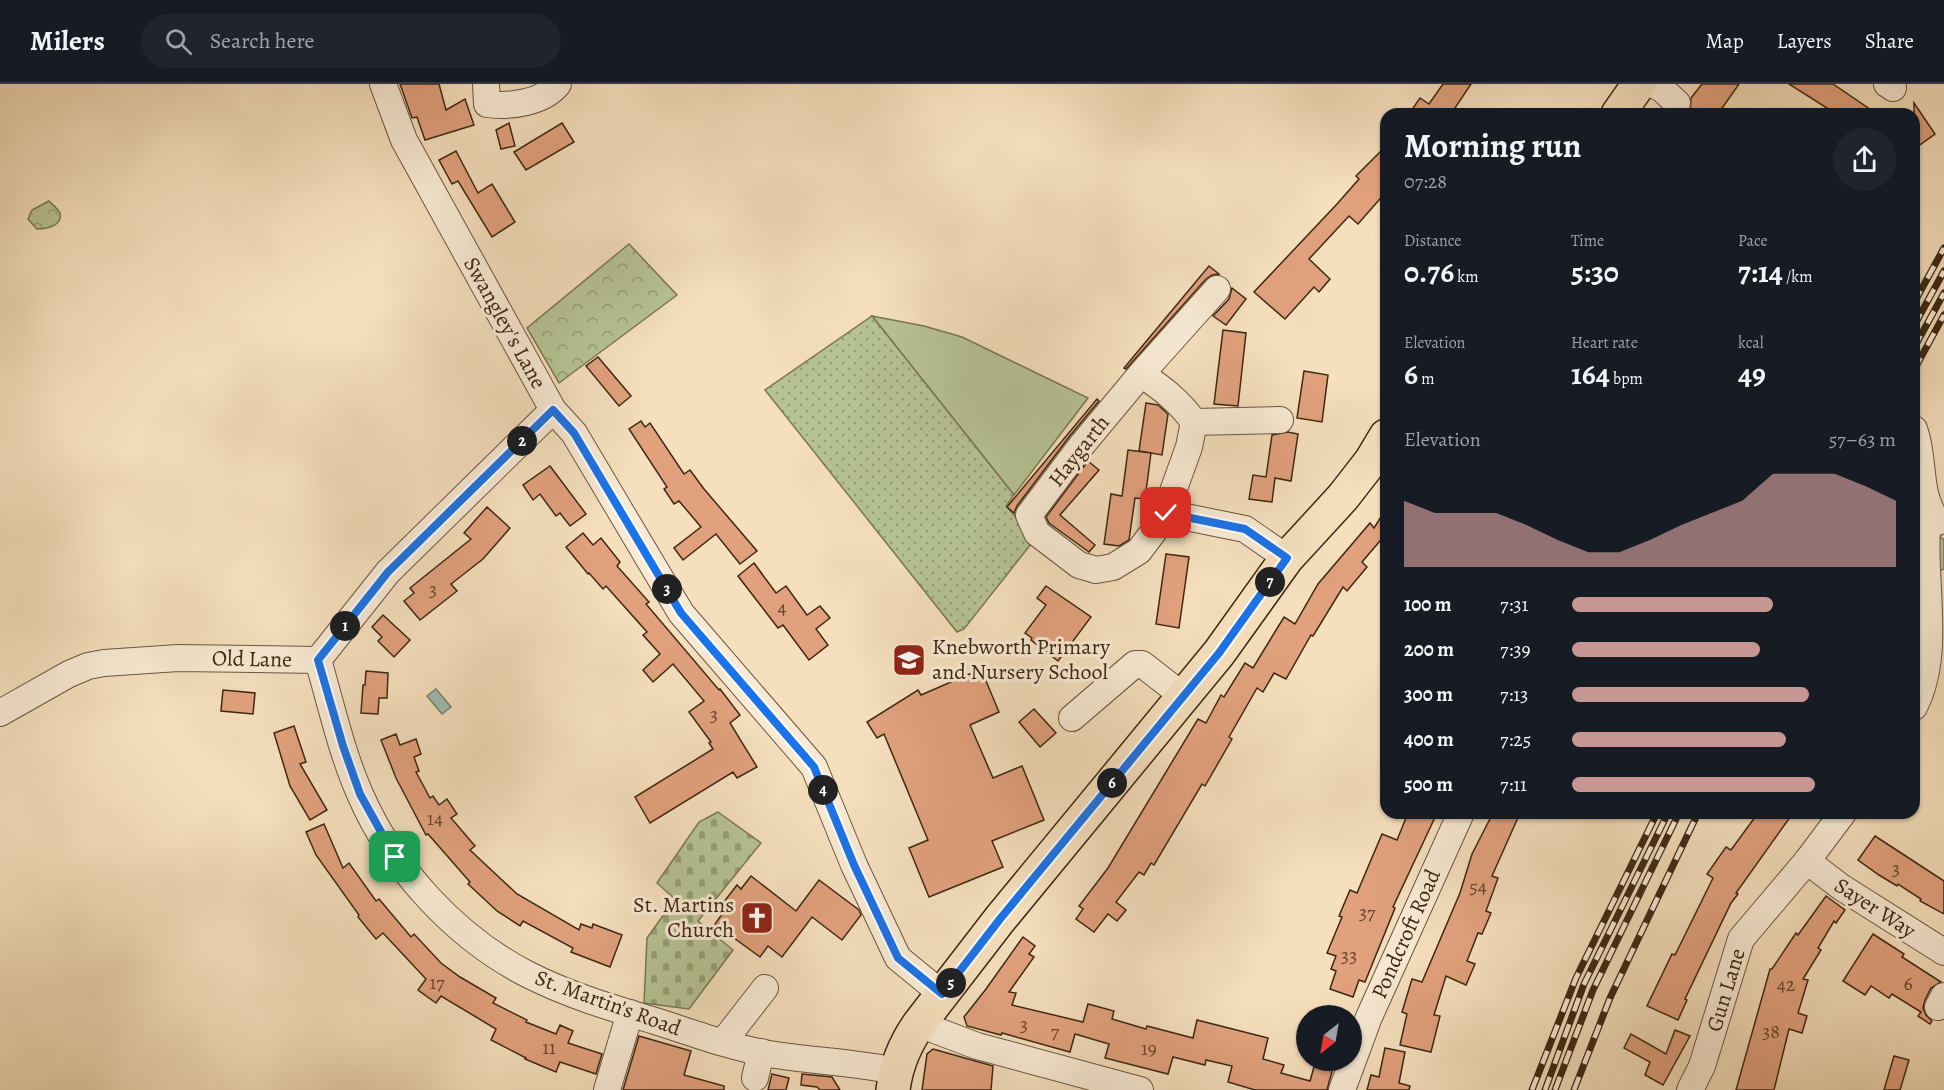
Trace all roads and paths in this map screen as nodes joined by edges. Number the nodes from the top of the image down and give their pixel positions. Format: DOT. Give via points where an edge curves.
graph roads {
  1 [pos="383,84"];
  2 [pos="486,84"];
  3 [pos="558,84"];
  4 [pos="1639,84"];
  5 [pos="1652,84"];
  6 [pos="1622,108"];
  7 [pos="1676,108"];
  8 [pos="1217,289"];
  9 [pos="1140,374"];
  10 [pos="553,410"];
  11 [pos="1280,420"];
  12 [pos="1194,422"];
  13 [pos="1380,446"];
  14 [pos="1920,466"];
  15 [pos="1929,509"];
  16 [pos="1166,513"];
  17 [pos="1944,530"];
  18 [pos="1287,558"];
  19 [pos="1936,583"];
  20 [pos="318,660"];
  21 [pos="1920,692"];
  22 [pos="1183,696"];
  23 [pos="0,713"];
  24 [pos="1072,718"];
  25 [pos="1458,819"];
  26 [pos="1838,819"];
  27 [pos="1807,861"];
  28 [pos="1944,952"];
  29 [pos="765,988"];
  30 [pos="942,994"];
  31 [pos="630,1013"];
  32 [pos="920,1024"];
  33 [pos="723,1042"];
  34 [pos="761,1052"];
  35 [pos="755,1078"];
  36 [pos="894,1080"];
  37 [pos="1694,1088"];
  38 [pos="607,1090"];
  39 [pos="1140,1090"];
  40 [pos="1342,1090"];
  1 -- 10 [label="street, Swangley's Lane" via="404,140"];
  2 -- 3 [label="street" via="487,104 501,106 532,101"];
  4 -- 6 [label="main road"];
  5 -- 7 [label="street" via="1677,103"];
  8 -- 9 [label="street"];
  9 -- 12 [label="street" via="1164,389"];
  9 -- 16 [label="street, Haygarth" via="1029,515 1037,533 1079,565 1096,570 1113,567 1138,551"];
  10 -- 20 [label="street, Old Lane" via="388,572"];
  10 -- 30 [label="street, Swangley's Lane" via="574,433 681,613 814,767 898,958"];
  11 -- 12 [label="street"];
  12 -- 16 [label="street, Haygarth"];
  13 -- 18 [label="main road" via="1343,497"];
  14 -- 15 [label="street"];
  15 -- 17 [label="street"];
  15 -- 19 [label="street" via="1927,522"];
  16 -- 18 [label="street" via="1245,529"];
  18 -- 22 [label="main road"];
  19 -- 21 [label="street" via="1929,669"];
  20 -- 23 [label="street, Old Lane" via="178,658 105,663 69,674"];
  20 -- 31 [label="street, St. Martin's Road" via="360,794 395,857 417,884 492,953 526,974"];
  22 -- 24 [label="street" via="1142,664 1135,664"];
  22 -- 30 [label="main road"];
  25 -- 40 [label="street, Pondcroft Road" via="1369,1017"];
  26 -- 27 [label="street, Gun Lane"];
  27 -- 28 [label="street, Sayer Way"];
  27 -- 37 [label="street, Gun Lane" via="1741,939"];
  29 -- 33 [label="street"];
  30 -- 32 [label="main road"];
  31 -- 33 [label="street, St. Martin's Road"];
  31 -- 38 [label="street"];
  32 -- 36 [label="main road" via="908,1040"];
  32 -- 39 [label="street" via="977,1046"];
  33 -- 34 [label="street, St. Martin's Road"];
  34 -- 35 [label="street"];
  34 -- 36 [label="street, St. Martin's Road"];
}
